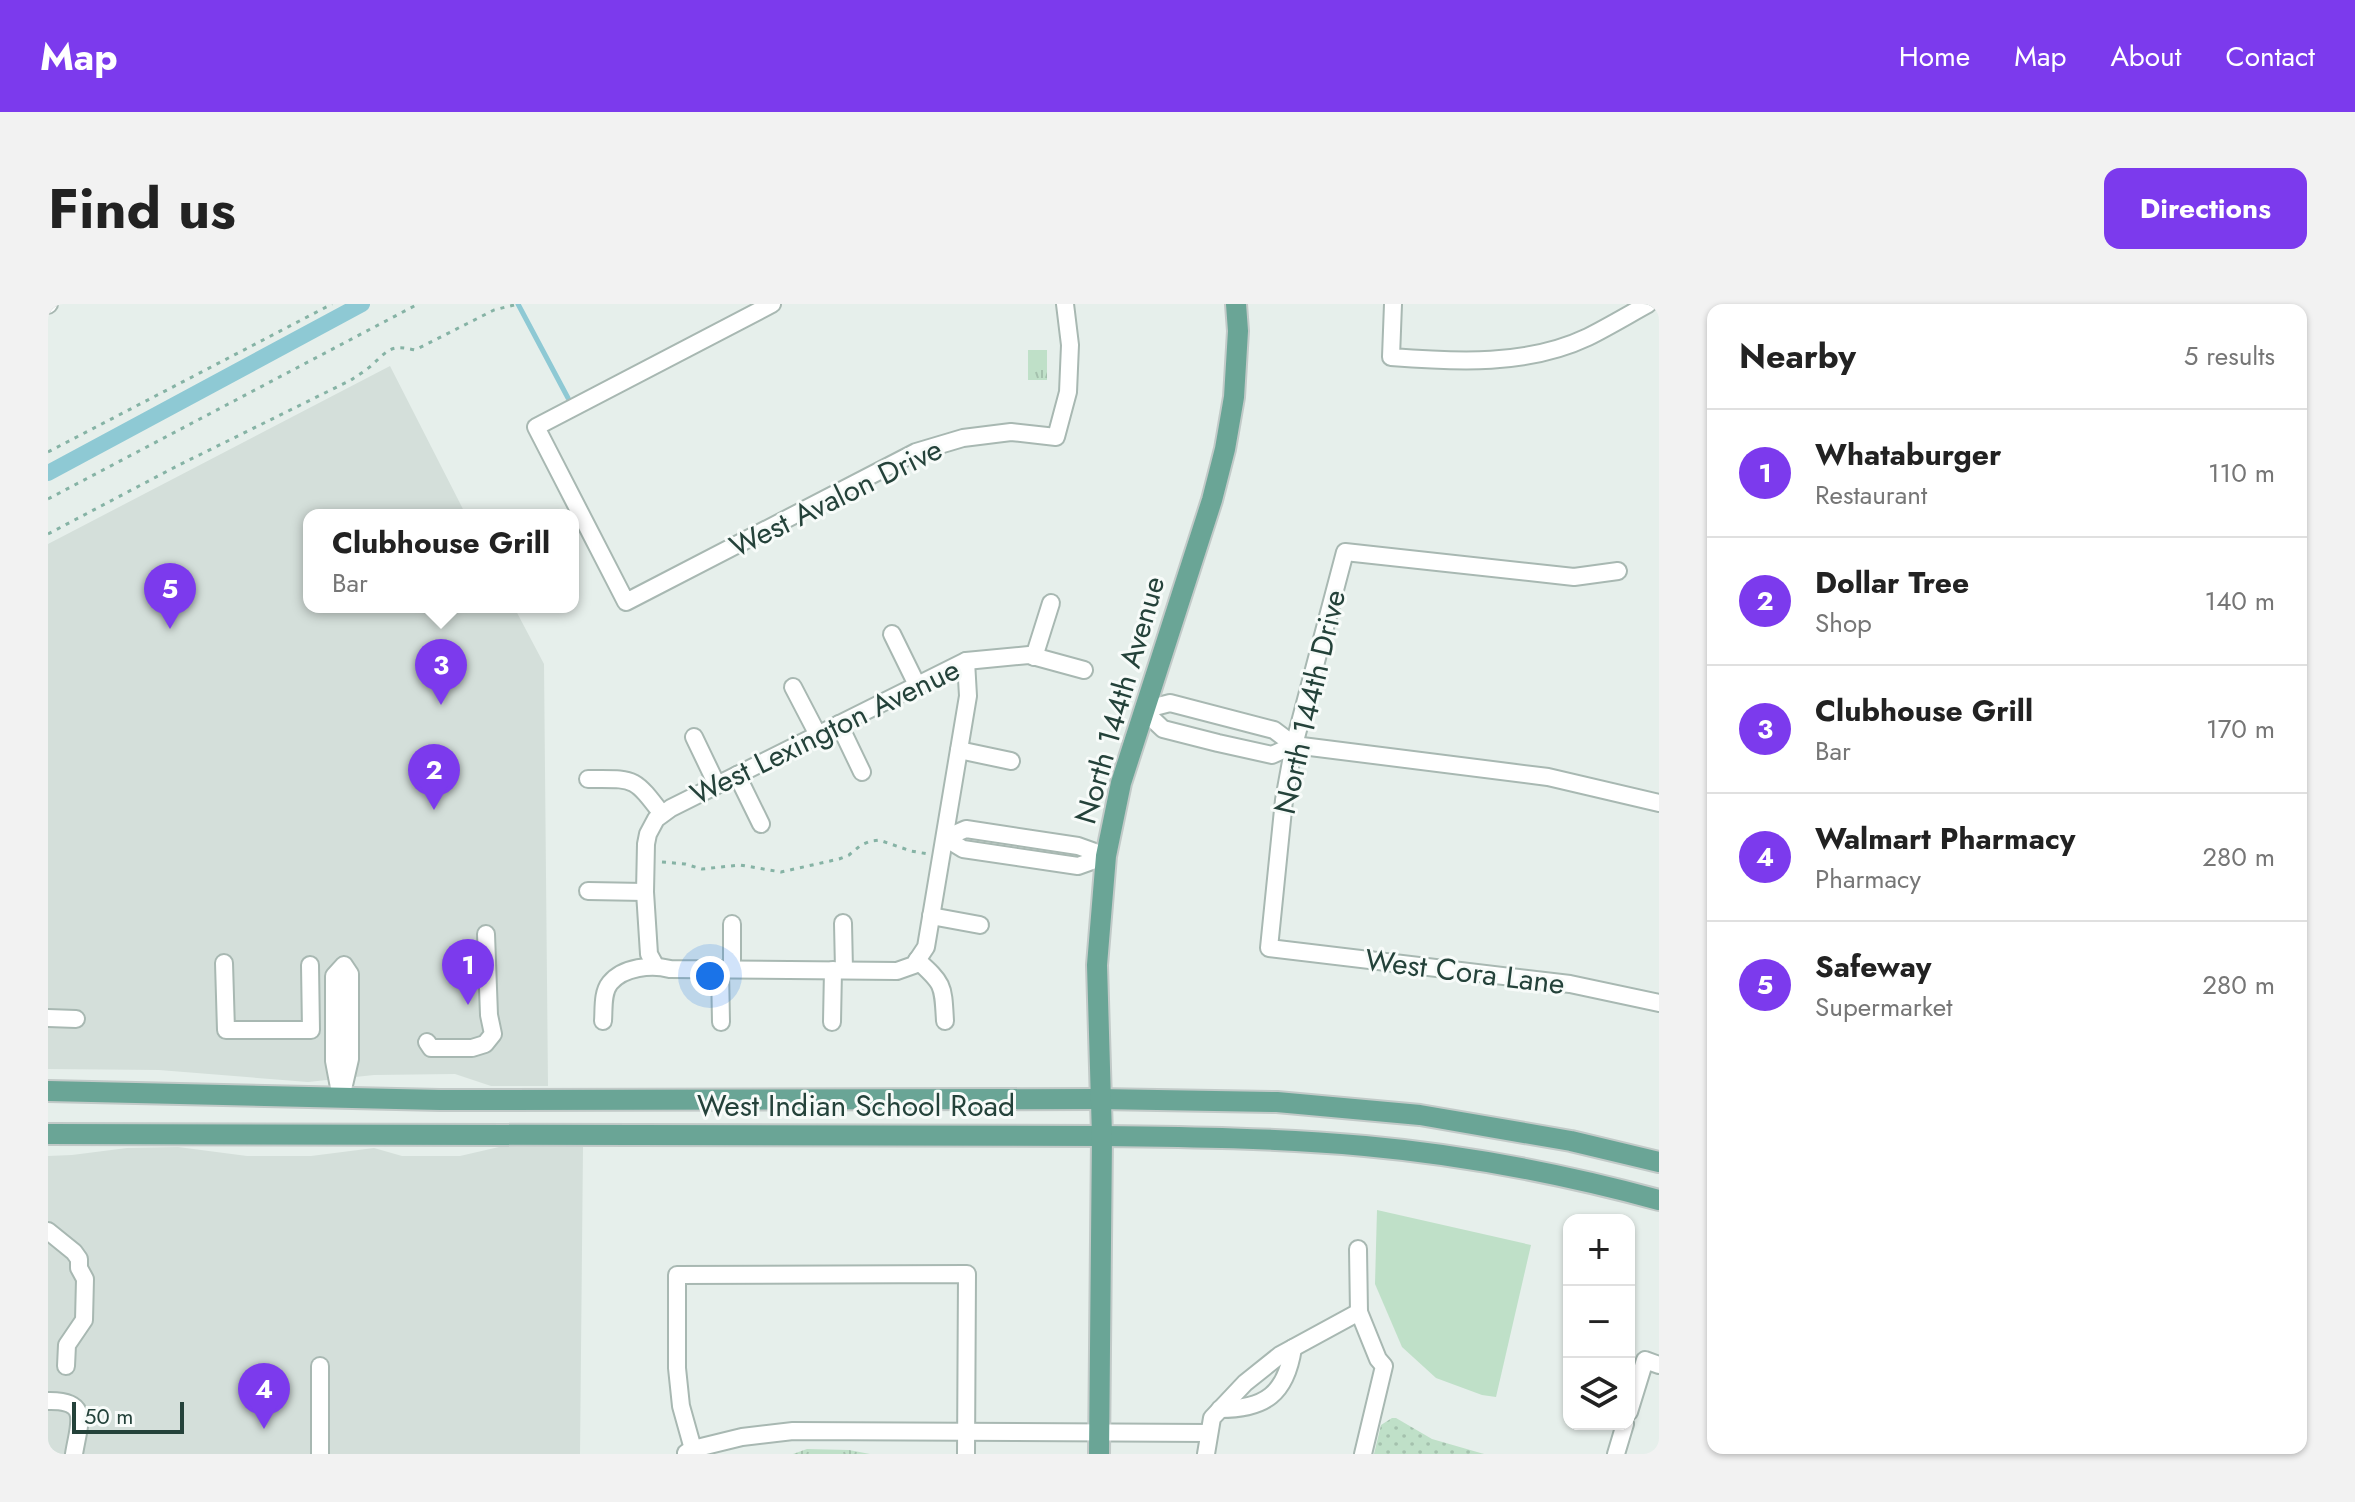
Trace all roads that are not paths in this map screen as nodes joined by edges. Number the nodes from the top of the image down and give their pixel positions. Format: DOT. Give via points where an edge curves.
graph roads {
  1 [pos="772,304"];
  2 [pos="1065,304"];
  3 [pos="1236,304"];
  4 [pos="1393,304"];
  5 [pos="1648,304"];
  6 [pos="578,509"];
  7 [pos="579,511"];
  8 [pos="1618,571"];
  9 [pos="1051,603"];
  10 [pos="892,634"];
  11 [pos="1034,657"];
  12 [pos="966,661"];
  13 [pos="1084,670"];
  14 [pos="917,685"];
  15 [pos="793,687"];
  16 [pos="1143,710"];
  17 [pos="839,724"];
  18 [pos="818,735"];
  19 [pos="694,737"];
  20 [pos="1294,745"];
  21 [pos="959,750"];
  22 [pos="1011,761"];
  23 [pos="862,772"];
  24 [pos="737,775"];
  25 [pos="588,779"];
  26 [pos="717,785"];
  27 [pos="1659,803"];
  28 [pos="662,814"];
  29 [pos="761,824"];
  30 [pos="945,838"];
  31 [pos="1029,839"];
  32 [pos="1106,856"];
  33 [pos="1026,858"];
  34 [pos="588,891"];
  35 [pos="645,892"];
  36 [pos="931,916"];
  37 [pos="843,923"];
  38 [pos="732,924"];
  39 [pos="980,925"];
  40 [pos="486,934"];
  41 [pos="1269,948"];
  42 [pos="224,963"];
  43 [pos="916,963"];
  44 [pos="310,965"];
  45 [pos="655,965"];
  46 [pos="726,969"];
  47 [pos="838,970"];
  48 [pos="1659,1003"];
  49 [pos="48,1018"];
  50 [pos="76,1019"];
  51 [pos="603,1021"];
  52 [pos="945,1021"];
  53 [pos="721,1022"];
  54 [pos="832,1022"];
  55 [pos="427,1042"];
  56 [pos="48,1091"];
  57 [pos="341,1098"];
  58 [pos="1100,1099"];
  59 [pos="48,1134"];
  60 [pos="342,1135"];
  61 [pos="1102,1136"];
  62 [pos="1659,1162"];
  63 [pos="1659,1200"];
  64 [pos="48,1231"];
  65 [pos="1358,1249"];
  66 [pos="1359,1312"];
  67 [pos="1293,1348"];
  68 [pos="1652,1362"];
  69 [pos="66,1366"];
  70 [pos="320,1366"];
  71 [pos="1635,1399"];
  72 [pos="48,1401"];
  73 [pos="1220,1409"];
  74 [pos="1623,1430"];
  75 [pos="1099,1431"];
  76 [pos="966,1432"];
  77 [pos="1209,1433"];
  78 [pos="689,1452"];
  79 [pos="74,1454"];
  80 [pos="320,1454"];
  81 [pos="966,1454"];
  82 [pos="1099,1454"];
  83 [pos="1206,1454"];
  84 [pos="1363,1454"];
  85 [pos="1616,1454"];
  1 -- 6 [label="street, West Avalon Drive" via="536,427"];
  2 -- 7 [label="street, West Avalon Drive" via="1068,392 1056,437 1011,432 963,438 916,452 626,602"];
  3 -- 16 [label="main road, North 144th Avenue" via="1234,397 1225,449"];
  4 -- 5 [label="street" via="1391,357 1437,360 1500,360 1542,352 1585,338"];
  8 -- 20 [label="street, North 144th Drive" via="1574,577 1345,552"];
  9 -- 11 [label="street"];
  10 -- 14 [label="street"];
  11 -- 12 [label="street, West Lexington Avenue"];
  11 -- 13 [label="street, West Lexington Avenue"];
  12 -- 14 [label="street, West Lexington Avenue"];
  12 -- 21 [label="street" via="968,696"];
  14 -- 17 [label="street, West Lexington Avenue"];
  15 -- 18 [label="street"];
  16 -- 20 [label="street" via="1170,703 1274,730"];
  16 -- 20 [label="street" via="1163,729 1218,743 1272,755"];
  16 -- 32 [label="main road, North 144th Avenue"];
  17 -- 18 [label="street, West Lexington Avenue"];
  17 -- 23 [label="street"];
  18 -- 24 [label="street, West Lexington Avenue"];
  19 -- 26 [label="street"];
  20 -- 27 [label="street" via="1548,777"];
  20 -- 41 [label="street, North 144th Drive"];
  21 -- 22 [label="street"];
  21 -- 30 [label="street"];
  24 -- 26 [label="street, West Lexington Avenue"];
  24 -- 29 [label="street"];
  25 -- 28 [label="street, West Lexington Avenue" via="632,781"];
  26 -- 28 [label="street, West Lexington Avenue"];
  28 -- 35 [label="street, West Lexington Avenue" via="648,834"];
  30 -- 31 [label="street" via="966,829"];
  30 -- 33 [label="street" via="963,849"];
  30 -- 36 [label="street"];
  31 -- 32 [label="street"];
  31 -- 33 [label="street"];
  32 -- 33 [label="street" via="1078,866"];
  32 -- 58 [label="main road, North 144th Avenue" via="1097,965"];
  34 -- 35 [label="street"];
  35 -- 45 [label="street" via="649,954"];
  36 -- 39 [label="street"];
  36 -- 43 [label="street" via="926,947"];
  37 -- 47 [label="street"];
  38 -- 46 [label="street"];
  40 -- 55 [label="street" via="493,1034 472,1048 431,1048"];
  41 -- 48 [label="street, West Cora Lane" via="1570,984"];
  42 -- 44 [label="street" via="226,1030 311,1030"];
  43 -- 47 [label="street" via="897,971"];
  43 -- 52 [label="street" via="940,981"];
  45 -- 46 [label="street"];
  45 -- 51 [label="street" via="628,971 611,982"];
  46 -- 47 [label="street"];
  46 -- 53 [label="street"];
  47 -- 54 [label="street"];
  49 -- 50 [label="street"];
  56 -- 57 [label="main road, West Indian School Road"];
  57 -- 57 [label="street" via="350,1059 350,974 344,965 334,976 334,1061"];
  57 -- 58 [label="main road, West Indian School Road"];
  57 -- 60 [label="main road"];
  58 -- 61 [label="main road, North 144th Avenue"];
  58 -- 62 [label="main road, West Indian School Road" via="1277,1102 1385,1111 1531,1134"];
  59 -- 60 [label="main road, West Indian School Road"];
  60 -- 61 [label="main road, West Indian School Road"];
  61 -- 63 [label="main road, West Indian School Road" via="1367,1146 1516,1167"];
  61 -- 75 [label="main road, North 144th Avenue"];
  64 -- 69 [label="street" via="79,1259 75,1320 80,1327 67,1345"];
  65 -- 66 [label="street"];
  66 -- 67 [label="street"];
  66 -- 84 [label="street" via="1384,1366"];
  67 -- 73 [label="street"];
  67 -- 73 [label="street" via="1286,1376 1267,1399"];
  68 -- 71 [label="street"];
  70 -- 80 [label="street"];
  72 -- 79 [label="street" via="69,1403 79,1412"];
  73 -- 77 [label="street"];
  74 -- 85 [label="street"];
  75 -- 76 [label="street"];
  75 -- 77 [label="street"];
  75 -- 82 [label="main road, North 144th Avenue"];
  76 -- 78 [label="street" via="793,1431 742,1437"];
  76 -- 78 [label="street" via="967,1274 677,1275 677,1368"];
  76 -- 81 [label="street"];
  77 -- 83 [label="street"];
}
